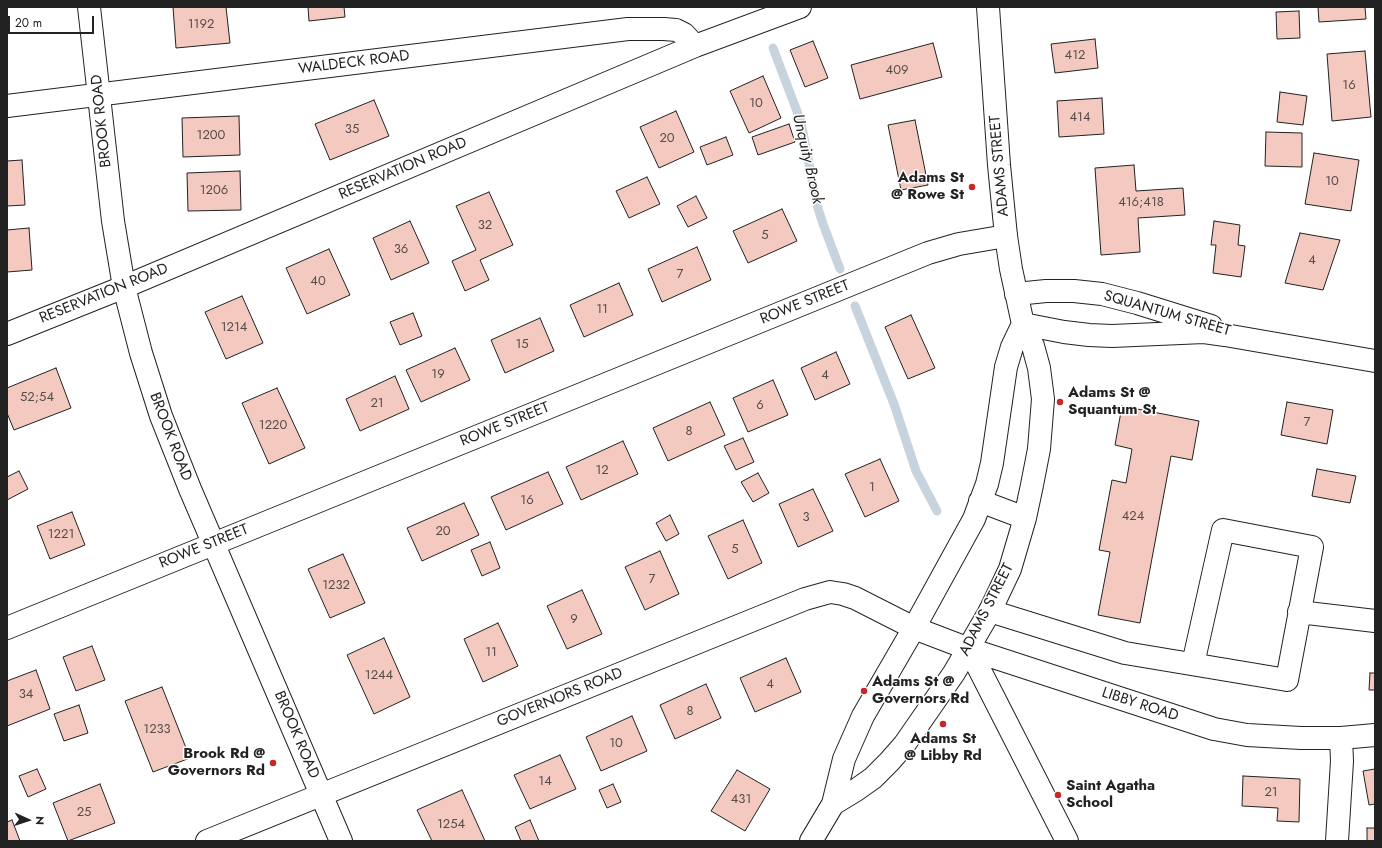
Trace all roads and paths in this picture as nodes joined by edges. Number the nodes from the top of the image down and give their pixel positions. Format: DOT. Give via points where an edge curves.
graph roads {
  1 [pos="89,7"];
  2 [pos="800,7"];
  3 [pos="988,7"];
  4 [pos="695,46"];
  5 [pos="98,95"];
  6 [pos="7,106"];
  7 [pos="1006,236"];
  8 [pos="124,287"];
  9 [pos="1016,294"];
  10 [pos="1023,324"];
  11 [pos="7,334"];
  12 [pos="1246,338"];
  13 [pos="1375,361"];
  14 [pos="980,501"];
  15 [pos="1025,518"];
  16 [pos="213,544"];
  17 [pos="990,612"];
  18 [pos="1299,612"];
  19 [pos="1375,621"];
  20 [pos="7,628"];
  21 [pos="914,628"];
  22 [pos="969,649"];
  23 [pos="1193,664"];
  24 [pos="1375,735"];
  25 [pos="1341,738"];
  26 [pos="321,794"];
  27 [pos="833,804"];
  28 [pos="207,841"];
  29 [pos="341,841"];
  30 [pos="811,841"];
  31 [pos="1067,841"];
  32 [pos="1337,841"];
  1 -- 5 [label="street, BROOK ROAD"];
  2 -- 4 [label="street, RESERVATION ROAD"];
  3 -- 7 [label="street, ADAMS STREET"];
  4 -- 5 [label="street, WALDECK ROAD" via="684,34 676,30 628,29"];
  4 -- 8 [label="street, RESERVATION ROAD"];
  5 -- 6 [label="street, WALDECK ROAD"];
  5 -- 8 [label="street, BROOK ROAD" via="113,221"];
  7 -- 9 [label="street, ADAMS STREET"];
  7 -- 16 [label="street, ROWE STREET" via="959,244 928,253"];
  8 -- 11 [label="street, RESERVATION ROAD"];
  8 -- 16 [label="street, BROOK ROAD" via="159,409"];
  9 -- 10 [label="street, ADAMS STREET"];
  9 -- 12 [label="street, SQUANTUM STREET" via="1074,291 1102,294"];
  10 -- 12 [label="street, SQUANTUM STREET" via="1089,335 1204,332"];
  10 -- 14 [label="street, ADAMS STREET" via="1006,367 993,456 987,484"];
  10 -- 15 [label="street, ADAMS STREET" via="1039,368 1043,399 1039,449"];
  12 -- 13 [label="street, SQUANTUM STREET"];
  14 -- 15 [label="street"];
  14 -- 21 [label="street, ADAMS STREET" via="966,534"];
  15 -- 17 [label="street, ADAMS STREET" via="1010,569"];
  16 -- 20 [label="street, ROWE STREET"];
  16 -- 26 [label="street, BROOK ROAD"];
  17 -- 22 [label="street, ADAMS STREET"];
  17 -- 23 [label="street" via="1125,653"];
  18 -- 19 [label="street"];
  18 -- 23 [label="street" via="1287,680"];
  18 -- 23 [label="street" via="1312,547 1223,530"];
  21 -- 22 [label="street, LIBBY ROAD"];
  21 -- 26 [label="street, GOVERNORS ROAD" via="843,594 830,592 805,598"];
  21 -- 27 [label="street, ADAMS STREET" via="862,716 844,759"];
  22 -- 25 [label="street, LIBBY ROAD" via="1214,729 1247,735"];
  22 -- 27 [label="street, ADAMS STREET" via="939,697 904,745 873,778"];
  22 -- 31 [label="street"];
  24 -- 25 [label="street, LIBBY ROAD"];
  25 -- 32 [label="street"];
  26 -- 28 [label="street, GOVERNORS ROAD"];
  26 -- 29 [label="street, BROOK ROAD"];
  27 -- 30 [label="street, ADAMS STREET"];
}
